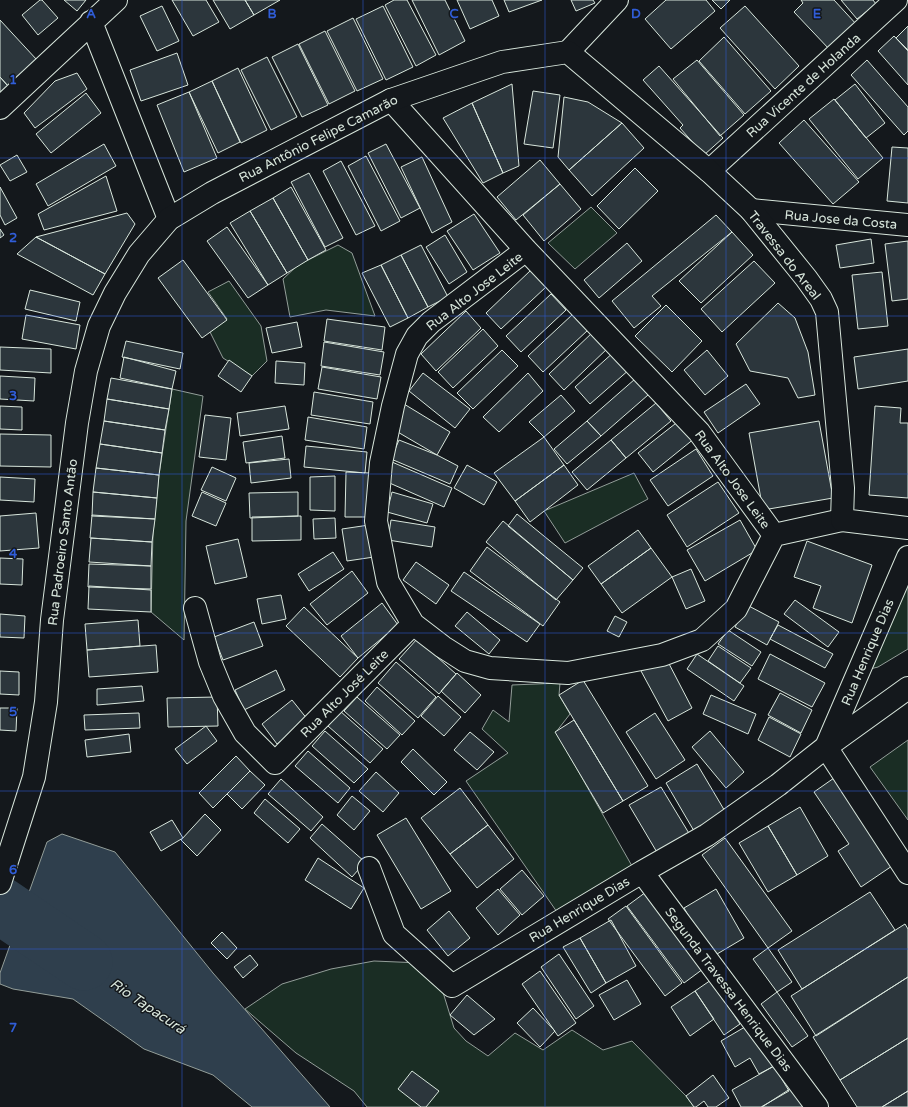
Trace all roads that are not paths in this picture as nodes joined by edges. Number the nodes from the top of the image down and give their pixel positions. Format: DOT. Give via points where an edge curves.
graph roads {
  1 [pos="116,0"];
  2 [pos="617,0"];
  3 [pos="896,0"];
  4 [pos="91,22"];
  5 [pos="568,52"];
  6 [pos="391,100"];
  7 [pos="0,108"];
  8 [pos="709,171"];
  9 [pos="751,210"];
  10 [pos="169,219"];
  11 [pos="908,225"];
  12 [pos="526,250"];
  13 [pos="842,520"];
  14 [pos="908,528"];
  15 [pos="774,535"];
  16 [pos="908,557"];
  17 [pos="195,608"];
  18 [pos="413,624"];
  19 [pos="908,688"];
  20 [pos="826,747"];
  21 [pos="369,868"];
  22 [pos="642,872"];
  23 [pos="908,873"];
  24 [pos="0,883"];
  25 [pos="817,1107"];
  1 -- 4 [label="street"];
  2 -- 5 [label="street"];
  3 -- 8 [label="street, Rua Vicente de Holanda"];
  4 -- 7 [label="street"];
  4 -- 10 [label="street"];
  5 -- 6 [label="street, Rua Antônio Felipe Camarão" via="502,62"];
  5 -- 8 [label="street, Travessa do Areal"];
  6 -- 10 [label="street, Rua Antônio Felipe Camarão" via="212,193"];
  6 -- 12 [label="street, Rua Alto Jose Leite"];
  8 -- 9 [label="street, Travessa do Areal"];
  9 -- 11 [label="street, Rua Jose da Costa"];
  9 -- 13 [label="street, Travessa do Areal" via="806,278 827,312 843,488"];
  10 -- 24 [label="street, Rua Padroeiro Santo Antão" via="139,254 116,293 99,326 86,371 52,620 46,702 34,777"];
  12 -- 15 [label="street, Rua Alto Jose Leite" via="700,432"];
  12 -- 18 [label="street, Rua Alto Jose Leite" via="431,322 417,336 407,354 381,463 376,521 388,582"];
  13 -- 14 [label="street"];
  13 -- 15 [label="street, Rua Alto Jose Leite"];
  15 -- 18 [label="street, Rua Alto Jose Leite" via="736,609 702,640 662,654 568,673 490,668 465,661 443,648"];
  16 -- 20 [label="street, Rua Henrique Dias"];
  17 -- 18 [label="street, Rua Alto José Leite" via="210,662 224,696 245,733 276,763"];
  19 -- 20 [label="street, Rua Henrique Dias"];
  20 -- 22 [label="street, Rua Henrique Dias" via="778,785 707,835"];
  20 -- 23 [label="street"];
  21 -- 22 [label="street, Rua Henrique Dias" via="394,934 452,986"];
  22 -- 25 [label="street, Segunda Travessa Henrique Dias"];
}
